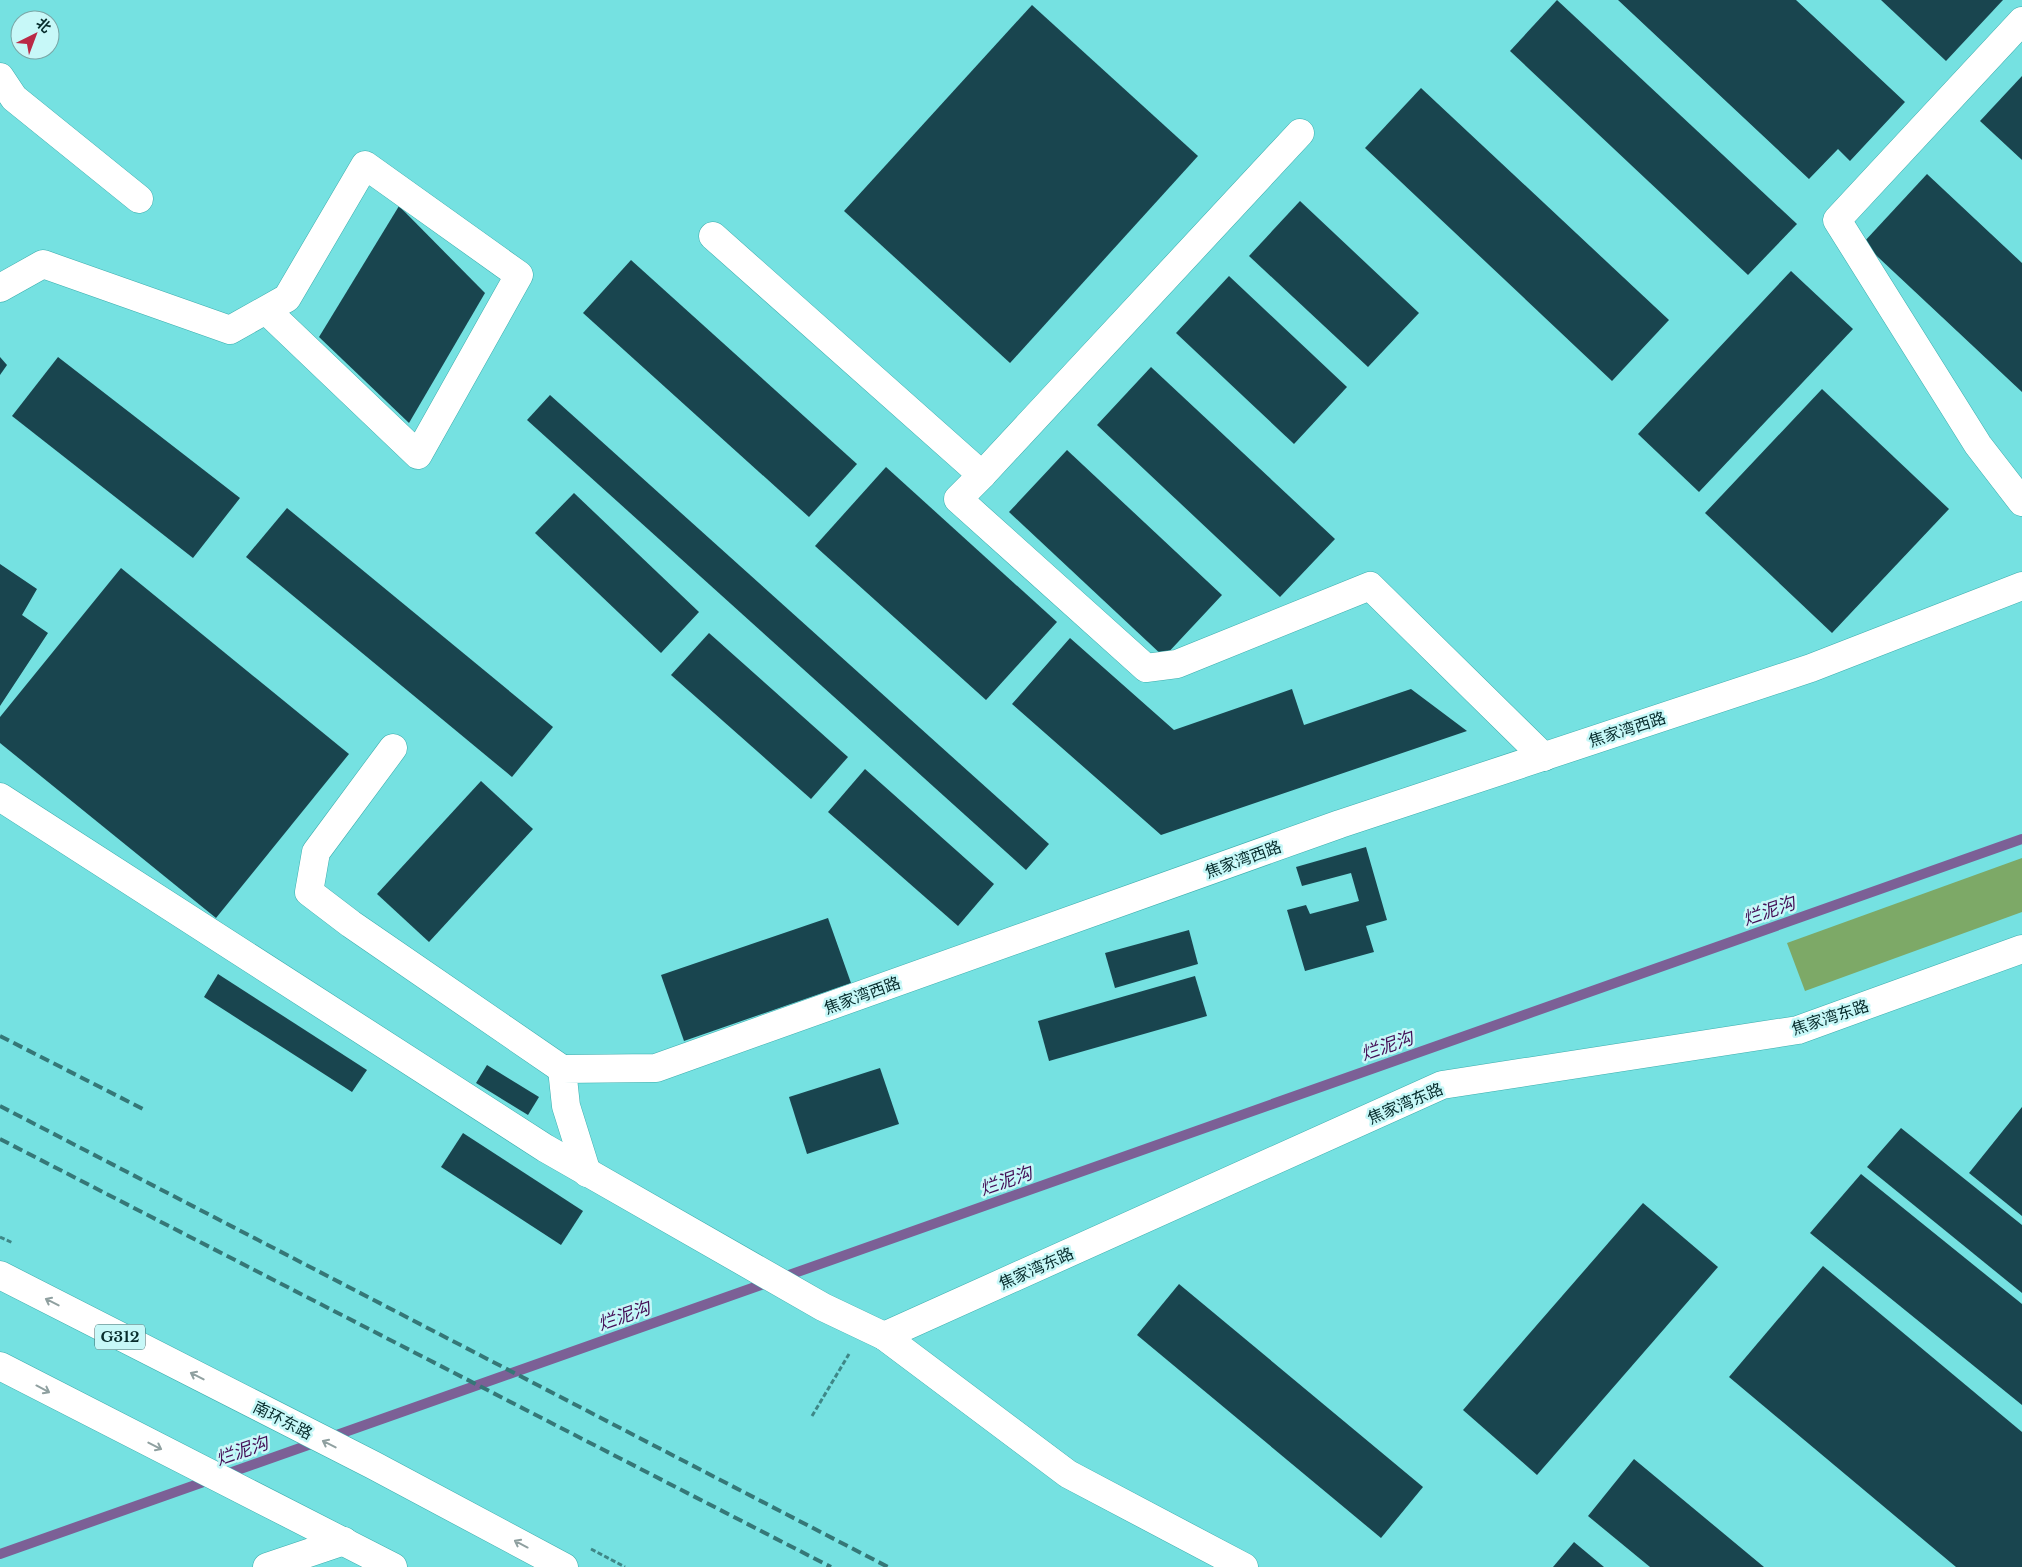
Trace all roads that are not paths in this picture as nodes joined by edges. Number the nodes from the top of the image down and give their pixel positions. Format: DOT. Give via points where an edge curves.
graph roads {
  1 [pos="2022,21"];
  2 [pos="0,77"];
  3 [pos="1300,133"];
  4 [pos="138,199"];
  5 [pos="713,236"];
  6 [pos="0,288"];
  7 [pos="266,310"];
  8 [pos="982,475"];
  9 [pos="2022,502"];
  10 [pos="2022,586"];
  11 [pos="393,748"];
  12 [pos="1544,757"];
  13 [pos="0,796"];
  14 [pos="2022,949"];
  15 [pos="562,1069"];
  16 [pos="587,1173"];
  17 [pos="0,1275"];
  18 [pos="874,1332"];
  19 [pos="0,1366"];
  20 [pos="344,1541"];
  21 [pos="267,1567"];
  22 [pos="393,1567"];
  23 [pos="564,1567"];
  24 [pos="1244,1567"];
  1 -- 9 [label="main road" via="1837,220 1978,445"];
  2 -- 4 [label="main road" via="14,98"];
  3 -- 8 [label="main road"];
  5 -- 8 [label="main road"];
  6 -- 7 [label="main road" via="44,264 230,330"];
  7 -- 7 [label="main road" via="287,298 365,165 519,276 418,455"];
  8 -- 12 [label="main road" via="958,499 1146,668 1177,664 1370,586"];
  10 -- 12 [label="main road, 焦家湾西路" via="1811,668"];
  11 -- 15 [label="main road" via="316,852 310,892 351,924"];
  12 -- 15 [label="main road, 焦家湾西路" via="1340,824 656,1068"];
  13 -- 16 [label="main road"];
  14 -- 18 [label="main road, 焦家湾东路" via="1798,1030 1442,1086"];
  15 -- 16 [label="main road" via="566,1106"];
  16 -- 18 [label="main road" via="823,1307"];
  23 -- 17 [label="main road, 南环东路 / G312, one-way"];
  18 -- 24 [label="main road" via="1068,1474"];
  19 -- 20 [label="main road, one-way"];
  20 -- 21 [label="main road"];
  20 -- 22 [label="main road"];
}
